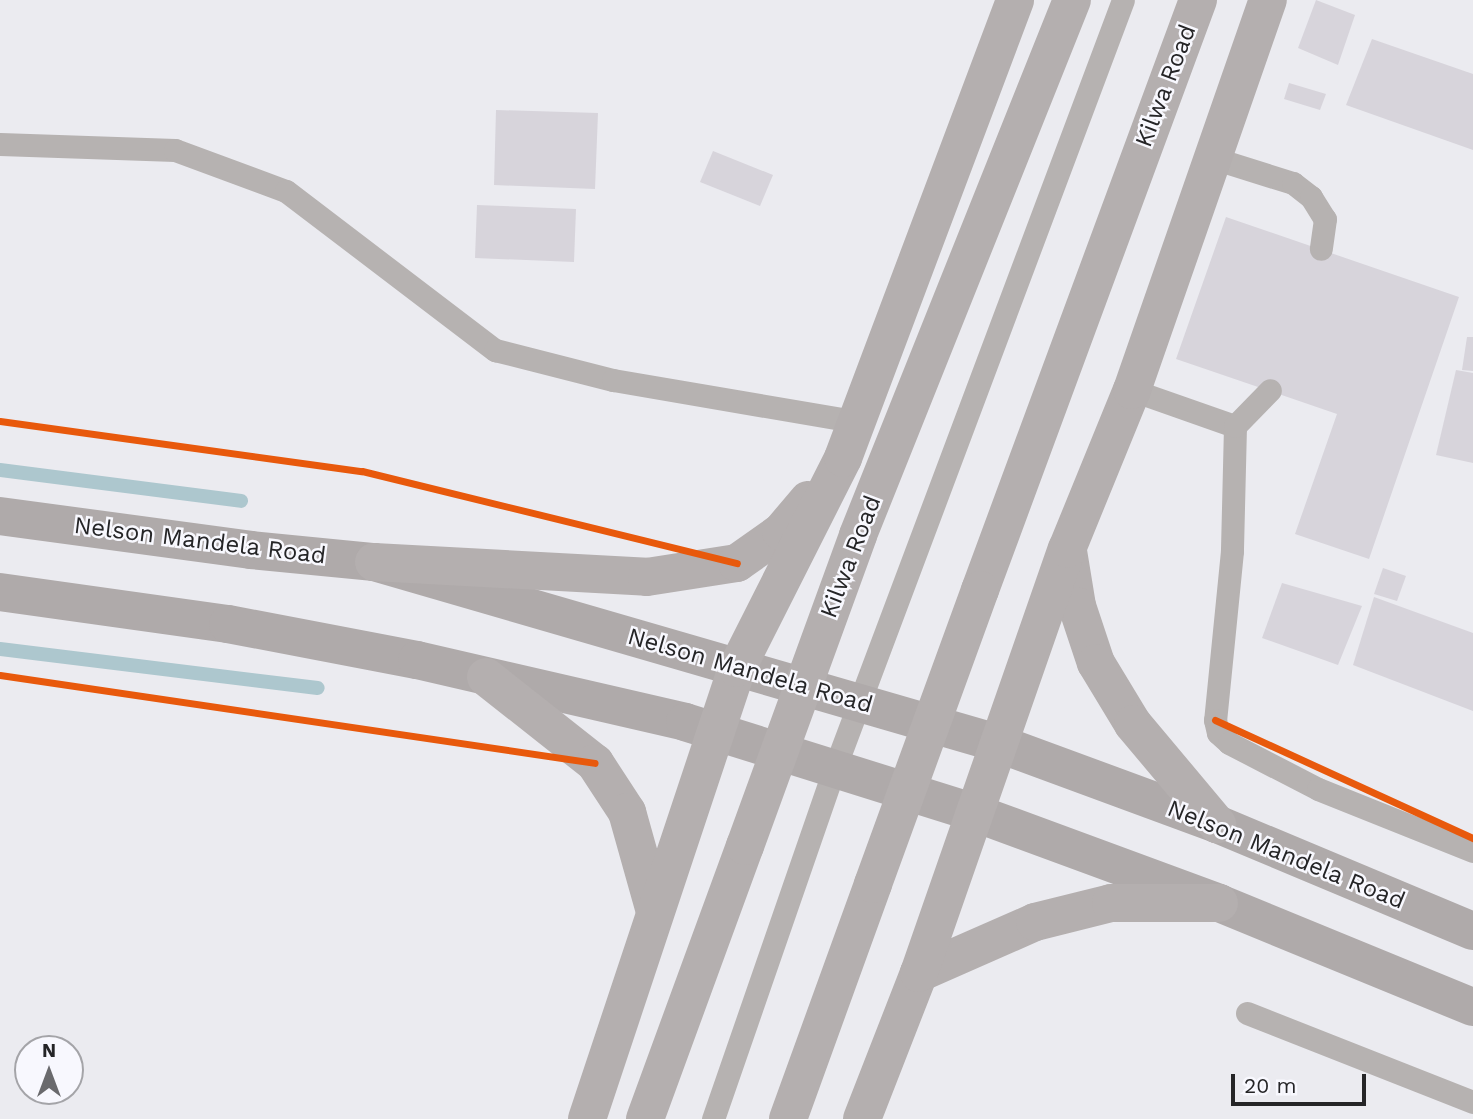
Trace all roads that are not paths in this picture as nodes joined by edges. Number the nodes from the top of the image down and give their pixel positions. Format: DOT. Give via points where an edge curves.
graph roads {
  1 [pos="1015,0"];
  2 [pos="1072,0"];
  3 [pos="1123,0"];
  4 [pos="1198,0"];
  5 [pos="1268,0"];
  6 [pos="0,144"];
  7 [pos="1213,158"];
  8 [pos="1321,249"];
  9 [pos="1132,390"];
  10 [pos="1270,390"];
  11 [pos="858,422"];
  12 [pos="1235,426"];
  13 [pos="843,458"];
  14 [pos="0,516"];
  15 [pos="1067,549"];
  16 [pos="374,562"];
  17 [pos="0,592"];
  18 [pos="737,668"];
  19 [pos="486,677"];
  20 [pos="860,703"];
  21 [pos="716,734"];
  22 [pos="997,743"];
  23 [pos="834,770"];
  24 [pos="975,813"];
  25 [pos="1217,824"];
  26 [pos="1473,851"];
  27 [pos="1219,903"];
  28 [pos="654,908"];
  29 [pos="1473,931"];
  30 [pos="919,973"];
  31 [pos="1473,1007"];
  32 [pos="1247,1013"];
  33 [pos="1473,1102"];
  34 [pos="587,1119"];
  35 [pos="645,1119"];
  36 [pos="713,1119"];
  37 [pos="788,1119"];
  38 [pos="862,1119"];
  1 -- 11 [label="highway"];
  2 -- 35 [label="highway, Kilwa Road, bridge" via="858,536"];
  3 -- 20 [label="lane"];
  4 -- 37 [label="highway, Kilwa Road, bridge"];
  5 -- 7 [label="highway"];
  6 -- 11 [label="lane" via="175,150 286,191 495,350 613,380"];
  7 -- 8 [label="lane" via="1293,183 1311,197 1325,219"];
  7 -- 9 [label="highway"];
  9 -- 12 [label="lane"];
  9 -- 15 [label="highway"];
  10 -- 12 [label="lane"];
  11 -- 13 [label="highway"];
  12 -- 26 [label="lane" via="1232,551 1215,720 1218,733 1318,789"];
  13 -- 16 [label="highway" via="780,532 737,563 647,577 592,577"];
  13 -- 18 [label="highway"];
  14 -- 16 [label="main road, Nelson Mandela Road"];
  15 -- 22 [label="highway"];
  15 -- 25 [label="highway" via="1077,606 1097,663 1133,724"];
  16 -- 18 [label="main road, Nelson Mandela Road"];
  17 -- 19 [label="main road" via="228,624"];
  18 -- 20 [label="main road, Nelson Mandela Road"];
  18 -- 21 [label="highway"];
  19 -- 21 [label="main road" via="685,722"];
  19 -- 28 [label="highway" via="595,763 628,812"];
  20 -- 22 [label="main road, Nelson Mandela Road"];
  20 -- 23 [label="lane"];
  21 -- 23 [label="main road"];
  21 -- 28 [label="highway"];
  22 -- 24 [label="highway"];
  22 -- 25 [label="main road, Nelson Mandela Road"];
  23 -- 24 [label="main road"];
  23 -- 36 [label="lane"];
  24 -- 27 [label="main road"];
  24 -- 30 [label="highway"];
  25 -- 29 [label="main road, Nelson Mandela Road"];
  27 -- 30 [label="highway" via="1111,903 1035,922"];
  27 -- 31 [label="main road"];
  28 -- 34 [label="highway"];
  30 -- 38 [label="highway"];
  32 -- 33 [label="lane"];
}
